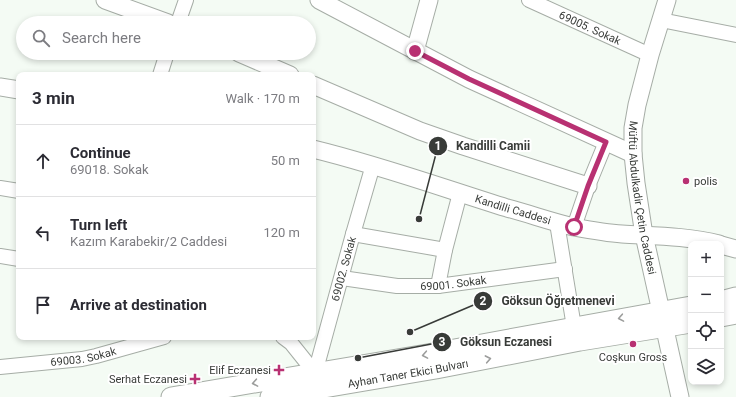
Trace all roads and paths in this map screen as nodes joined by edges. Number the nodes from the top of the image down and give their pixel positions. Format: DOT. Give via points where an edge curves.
graph roads {
  1 [pos="105,0"];
  2 [pos="186,0"];
  3 [pos="319,0"];
  4 [pos="429,0"];
  5 [pos="529,0"];
  6 [pos="666,0"];
  7 [pos="149,16"];
  8 [pos="180,16"];
  9 [pos="661,20"];
  10 [pos="736,35"];
  11 [pos="415,51"];
  12 [pos="650,55"];
  13 [pos="165,60"];
  14 [pos="255,60"];
  15 [pos="161,72"];
  16 [pos="283,72"];
  17 [pos="316,86"];
  18 [pos="0,87"];
  19 [pos="16,90"];
  20 [pos="606,142"];
  21 [pos="316,150"];
  22 [pos="633,154"];
  23 [pos="373,165"];
  24 [pos="588,186"];
  25 [pos="0,188"];
  26 [pos="16,191"];
  27 [pos="460,193"];
  28 [pos="557,223"];
  29 [pos="574,227"];
  30 [pos="353,234"];
  31 [pos="644,235"];
  32 [pos="708,241"];
  33 [pos="724,245"];
  34 [pos="736,249"];
  35 [pos="446,250"];
  36 [pos="0,256"];
  37 [pos="16,258"];
  38 [pos="565,269"];
  39 [pos="342,278"];
  40 [pos="438,286"];
  41 [pos="736,298"];
  42 [pos="724,300"];
  43 [pos="688,307"];
  44 [pos="736,314"];
  45 [pos="724,316"];
  46 [pos="662,320"];
  47 [pos="688,323"];
  48 [pos="574,327"];
  49 [pos="153,340"];
  50 [pos="287,340"];
  51 [pos="0,367"];
  52 [pos="320,386"];
  53 [pos="171,397"];
  54 [pos="270,397"];
  55 [pos="680,397"];
  1 -- 7 [label="street"];
  2 -- 8 [label="street"];
  3 -- 11 [label="street"];
  4 -- 11 [label="street"];
  5 -- 12 [label="street, 69005. Sokak"];
  6 -- 9 [label="street, Müftü Abdulkadir Çetin Caddesi"];
  9 -- 10 [label="street"];
  9 -- 12 [label="street, Müftü Abdulkadir Çetin Caddesi"];
  11 -- 20 [label="street" via="469,79"];
  12 -- 22 [label="street, Müftü Abdulkadir Çetin Caddesi" via="633,128"];
  13 -- 15 [label="street"];
  14 -- 16 [label="street"];
  17 -- 24 [label="street" via="420,131"];
  18 -- 19 [label="street"];
  20 -- 22 [label="street"];
  20 -- 24 [label="street"];
  21 -- 23 [label="street, Kandilli Caddesi"];
  22 -- 31 [label="street, Müftü Abdulkadir Çetin Caddesi"];
  23 -- 27 [label="street, Kandilli Caddesi"];
  23 -- 30 [label="street, 69002. Sokak"];
  24 -- 29 [label="street"];
  25 -- 26 [label="street"];
  27 -- 28 [label="street, Kandilli Caddesi"];
  27 -- 35 [label="street"];
  28 -- 29 [label="street, Kandilli Caddesi"];
  28 -- 38 [label="street"];
  29 -- 31 [label="street, Kandilli Caddesi"];
  30 -- 35 [label="street"];
  30 -- 39 [label="street, 69002. Sokak"];
  31 -- 32 [label="street, Kandilli Caddesi"];
  31 -- 46 [label="street, Müftü Abdulkadir Çetin Caddesi"];
  33 -- 34 [label="street, Kandilli Caddesi"];
  35 -- 40 [label="street"];
  36 -- 37 [label="street"];
  38 -- 40 [label="street, 69001. Sokak"];
  38 -- 48 [label="street"];
  39 -- 40 [label="street, 69001. Sokak" via="397,286"];
  39 -- 52 [label="street, 69002. Sokak"];
  41 -- 42 [label="main road"];
  43 -- 46 [label="main road"];
  44 -- 45 [label="main road"];
  46 -- 47 [label="main road"];
  46 -- 48 [label="main road, Ayhan Taner Ekici Bulvarı, one-way"];
  52 -- 46 [label="main road, Ayhan Taner Ekici Bulvarı, one-way" via="436,369 580,342"];
  46 -- 55 [label="street, Müftü Abdulkadir Çetin Caddesi"];
  48 -- 52 [label="main road, Ayhan Taner Ekici Bulvarı, one-way" via="427,354"];
  49 -- 51 [label="street, 69003. Sokak" via="82,359"];
  50 -- 52 [label="street"];
  52 -- 53 [label="main road, Ayhan Taner Ekici Bulvarı, one-way"];
  52 -- 54 [label="main road, Ayhan Taner Ekici Bulvarı"];
}
